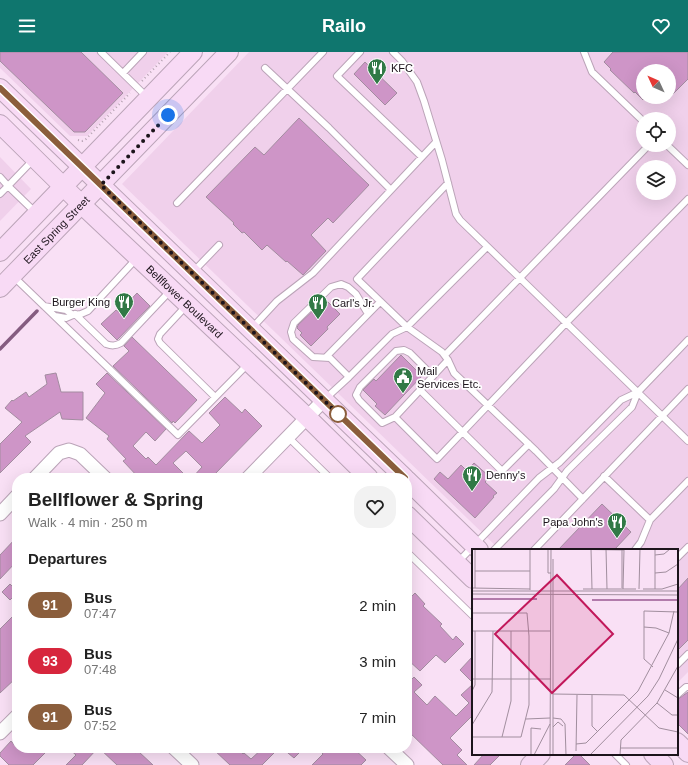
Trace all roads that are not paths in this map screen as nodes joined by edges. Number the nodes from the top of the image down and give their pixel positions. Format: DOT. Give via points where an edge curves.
graph roads {
  1 [pos="143,52"];
  2 [pos="193,52"];
  3 [pos="230,52"];
  4 [pos="324,52"];
  5 [pos="360,52"];
  6 [pos="393,52"];
  7 [pos="584,52"];
  8 [pos="104,53"];
  9 [pos="265,68"];
  10 [pos="122,73"];
  11 [pos="0,88"];
  12 [pos="288,89"];
  13 [pos="143,92"];
  14 [pos="636,114"];
  15 [pos="4,130"];
  16 [pos="436,142"];
  17 [pos="642,152"];
  18 [pos="674,152"];
  19 [pos="422,157"];
  20 [pos="35,158"];
  21 [pos="688,165"];
  22 [pos="82,167"];
  23 [pos="0,177"];
  24 [pos="448,183"];
  25 [pos="101,185"];
  26 [pos="8,186"];
  27 [pos="63,187"];
  28 [pos="391,190"];
  29 [pos="0,194"];
  30 [pos="688,199"];
  31 [pos="177,203"];
  32 [pos="81,204"];
  33 [pos="37,214"];
  34 [pos="219,244"];
  35 [pos="3,246"];
  36 [pos="487,247"];
  37 [pos="138,258"];
  38 [pos="192,273"];
  39 [pos="520,278"];
  40 [pos="6,282"];
  41 [pos="171,289"];
  42 [pos="380,302"];
  43 [pos="187,304"];
  44 [pos="44,306"];
  45 [pos="74,314"];
  46 [pos="368,314"];
  47 [pos="55,316"];
  48 [pos="566,323"];
  49 [pos="407,327"];
  50 [pos="251,329"];
  51 [pos="688,340"];
  52 [pos="326,357"];
  53 [pos="446,358"];
  54 [pos="249,362"];
  55 [pos="433,376"];
  56 [pos="350,377"];
  57 [pos="688,389"];
  58 [pos="420,390"];
  59 [pos="638,392"];
  60 [pos="215,397"];
  61 [pos="324,400"];
  62 [pos="488,406"];
  63 [pos="662,416"];
  64 [pos="307,417"];
  65 [pos="395,417"];
  66 [pos="463,432"];
  67 [pos="288,437"];
  68 [pos="688,441"];
  69 [pos="529,444"];
  70 [pos="553,469"];
  71 [pos="40,473"];
  72 [pos="100,473"];
  73 [pos="253,473"];
  74 [pos="325,473"];
  75 [pos="364,473"];
  76 [pos="400,473"];
  77 [pos="604,476"];
  78 [pos="562,478"];
  79 [pos="688,481"];
  80 [pos="412,485"];
  81 [pos="582,499"];
  82 [pos="12,501"];
  83 [pos="0,514"];
  84 [pos="412,520"];
  85 [pos="650,520"];
  86 [pos="688,547"];
  87 [pos="477,548"];
  88 [pos="495,549"];
  89 [pos="535,549"];
  90 [pos="635,549"];
  91 [pos="412,557"];
  92 [pos="678,557"];
  93 [pos="472,561"];
  94 [pos="468,572"];
  95 [pos="472,615"];
  96 [pos="688,654"];
  97 [pos="678,664"];
  98 [pos="688,687"];
  99 [pos="678,694"];
  100 [pos="12,721"];
  101 [pos="0,733"];
  102 [pos="678,743"];
  103 [pos="179,753"];
  104 [pos="394,753"];
  105 [pos="688,753"];
  106 [pos="540,755"];
  107 [pos="616,755"];
  108 [pos="654,755"];
  109 [pos="192,765"];
  110 [pos="407,765"];
  111 [pos="530,765"];
  112 [pos="626,765"];
  113 [pos="664,765"];
  1 -- 10 [label="lane"];
  2 -- 13 [label="main road"];
  3 -- 25 [label="main road, East Spring Street"];
  4 -- 12 [label="lane"];
  5 -- 19 [label="lane" via="337,76"];
  6 -- 16 [label="lane" via="417,82"];
  7 -- 14 [label="lane" via="592,72"];
  8 -- 10 [label="lane"];
  9 -- 12 [label="lane"];
  10 -- 13 [label="lane"];
  11 -- 22 [label="main road"];
  12 -- 28 [label="lane"];
  12 -- 31 [label="lane"];
  13 -- 22 [label="main road"];
  15 -- 20 [label="main road, Bellflower Boulevard"];
  16 -- 19 [label="lane"];
  16 -- 24 [label="lane"];
  17 -- 39 [label="lane"];
  18 -- 21 [label="lane"];
  19 -- 28 [label="lane"];
  20 -- 26 [label="lane"];
  20 -- 27 [label="main road, Bellflower Boulevard"];
  22 -- 25 [label="main road"];
  22 -- 27 [label="main road"];
  23 -- 26 [label="lane"];
  24 -- 36 [label="lane" via="456,214"];
  24 -- 42 [label="lane" via="357,279"];
  25 -- 32 [label="main road, East Spring Street"];
  25 -- 38 [label="main road"];
  26 -- 29 [label="lane"];
  26 -- 33 [label="lane"];
  27 -- 32 [label="main road, Bellflower Boulevard"];
  27 -- 33 [label="main road"];
  28 -- 50 [label="lane" via="313,273 277,301"];
  30 -- 48 [label="lane"];
  32 -- 37 [label="main road, Bellflower Boulevard"];
  32 -- 40 [label="main road, East Spring Street"];
  33 -- 35 [label="main road"];
  34 -- 38 [label="lane"];
  36 -- 39 [label="lane"];
  36 -- 49 [label="lane"];
  37 -- 41 [label="main road, Bellflower Boulevard"];
  37 -- 45 [label="lane" via="88,311"];
  38 -- 50 [label="main road"];
  39 -- 48 [label="lane"];
  39 -- 53 [label="lane"];
  40 -- 44 [label="lane"];
  41 -- 43 [label="main road, Bellflower Boulevard"];
  41 -- 45 [label="lane" via="116,346 106,344"];
  42 -- 46 [label="lane"];
  42 -- 49 [label="lane"];
  43 -- 54 [label="main road, Bellflower Boulevard"];
  43 -- 60 [label="lane" via="158,339"];
  44 -- 45 [label="lane"];
  44 -- 47 [label="lane"];
  45 -- 47 [label="lane" via="66,318"];
  46 -- 52 [label="lane"];
  46 -- 52 [label="lane" via="356,294 341,284 331,287 294,324 291,332 293,339 313,357"];
  47 -- 60 [label="lane" via="178,435"];
  48 -- 59 [label="lane"];
  48 -- 62 [label="lane"];
  49 -- 53 [label="lane" via="442,352"];
  49 -- 56 [label="lane" via="392,334"];
  50 -- 61 [label="main road"];
  51 -- 59 [label="lane"];
  52 -- 56 [label="lane"];
  53 -- 55 [label="lane"];
  53 -- 62 [label="lane" via="454,373"];
  54 -- 60 [label="lane"];
  54 -- 64 [label="main road, Bellflower Boulevard"];
  55 -- 58 [label="lane"];
  55 -- 65 [label="lane" via="410,353 404,350 396,351 360,387 356,395 359,400 382,423"];
  56 -- 61 [label="lane"];
  57 -- 63 [label="lane"];
  58 -- 65 [label="lane"];
  58 -- 66 [label="lane"];
  59 -- 63 [label="lane"];
  59 -- 70 [label="lane" via="621,400"];
  59 -- 78 [label="lane" via="632,407"];
  61 -- 64 [label="street"];
  61 -- 76 [label="main road"];
  62 -- 66 [label="lane"];
  62 -- 69 [label="lane"];
  63 -- 68 [label="lane"];
  63 -- 77 [label="lane"];
  64 -- 67 [label="street"];
  64 -- 75 [label="main road, Bellflower Boulevard"];
  65 -- 66 [label="lane" via="437,458"];
  66 -- 69 [label="lane" via="502,471"];
  67 -- 73 [label="street"];
  67 -- 74 [label="lane"];
  69 -- 70 [label="lane"];
  70 -- 78 [label="lane"];
  70 -- 87 [label="lane" via="539,478"];
  71 -- 72 [label="street" via="59,453 69,450 80,454"];
  77 -- 81 [label="lane"];
  77 -- 85 [label="lane"];
  78 -- 81 [label="lane"];
  78 -- 88 [label="lane"];
  79 -- 85 [label="lane"];
  80 -- 87 [label="main road"];
  81 -- 89 [label="lane"];
  82 -- 83 [label="street"];
  84 -- 94 [label="main road"];
  85 -- 90 [label="lane" via="641,542"];
  86 -- 92 [label="lane"];
  91 -- 95 [label="lane"];
  93 -- 94 [label="lane"];
  96 -- 97 [label="lane"];
  98 -- 99 [label="lane"];
  100 -- 101 [label="street"];
  102 -- 105 [label="main road"];
  103 -- 109 [label="street"];
  104 -- 110 [label="street"];
  106 -- 111 [label="main road"];
  107 -- 112 [label="lane"];
  108 -- 113 [label="main road"];
}
